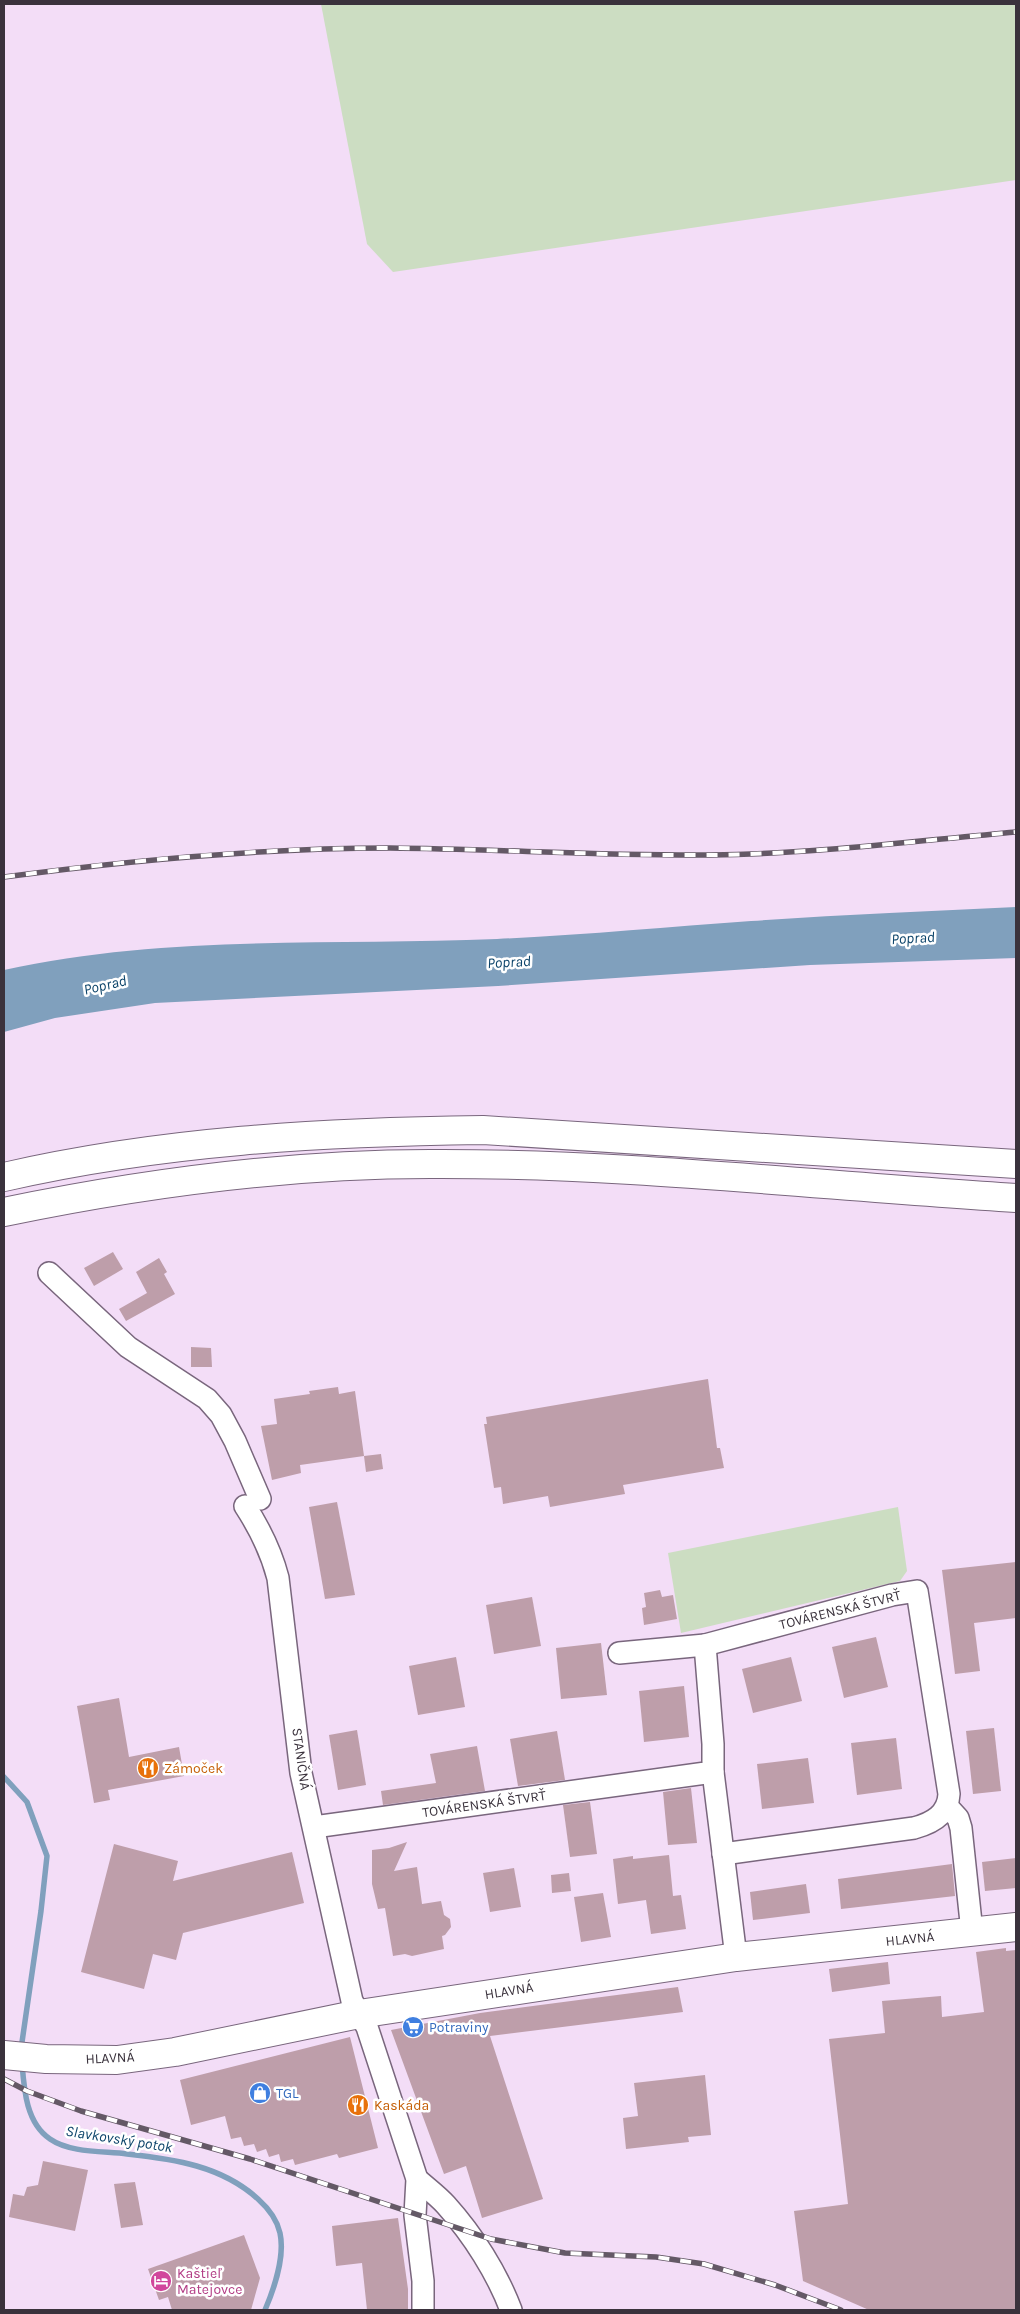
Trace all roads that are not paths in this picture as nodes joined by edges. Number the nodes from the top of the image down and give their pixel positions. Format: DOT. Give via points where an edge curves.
graph roads {
  1 [pos="1016,1164"];
  2 [pos="4,1177"];
  3 [pos="1016,1198"];
  4 [pos="4,1212"];
  5 [pos="49,1273"];
  6 [pos="705,1645"];
  7 [pos="619,1653"];
  8 [pos="713,1772"];
  9 [pos="947,1806"];
  10 [pos="314,1827"];
  11 [pos="723,1854"];
  12 [pos="1016,1927"];
  13 [pos="972,1932"];
  14 [pos="736,1957"];
  15 [pos="363,2020"];
  16 [pos="4,2055"];
  17 [pos="417,2179"];
  18 [pos="424,2310"];
  19 [pos="511,2310"];
  1 -- 2 [label="main road" via="483,1130 404,1131 243,1139 46,1167"];
  3 -- 4 [label="main road" via="732,1177 513,1165 428,1164 243,1173 141,1187"];
  5 -- 10 [label="street, STANIČNÁ" via="128,1347 207,1399 221,1415 235,1441 260,1530 278,1578 301,1773"];
  6 -- 7 [label="street"];
  6 -- 8 [label="street"];
  6 -- 9 [label="street, TOVÁRENSKÁ ŠTVRŤ" via="917,1591 949,1794"];
  8 -- 10 [label="street, TOVÁRENSKÁ ŠTVRŤ"];
  8 -- 11 [label="street"];
  9 -- 11 [label="street" via="935,1820 914,1828"];
  9 -- 13 [label="street" via="958,1818 961,1828"];
  10 -- 15 [label="street, STANIČNÁ" via="352,2001"];
  11 -- 14 [label="street"];
  12 -- 13 [label="main road, HLAVNÁ"];
  13 -- 14 [label="main road, HLAVNÁ"];
  14 -- 15 [label="main road, HLAVNÁ"];
  15 -- 16 [label="main road, HLAVNÁ" via="117,2060 35,2059"];
  15 -- 17 [label="street, STANIČNÁ"];
  17 -- 18 [label="street" via="415,2215"];
  17 -- 19 [label="street" via="446,2204 467,2232 496,2278"];
}
